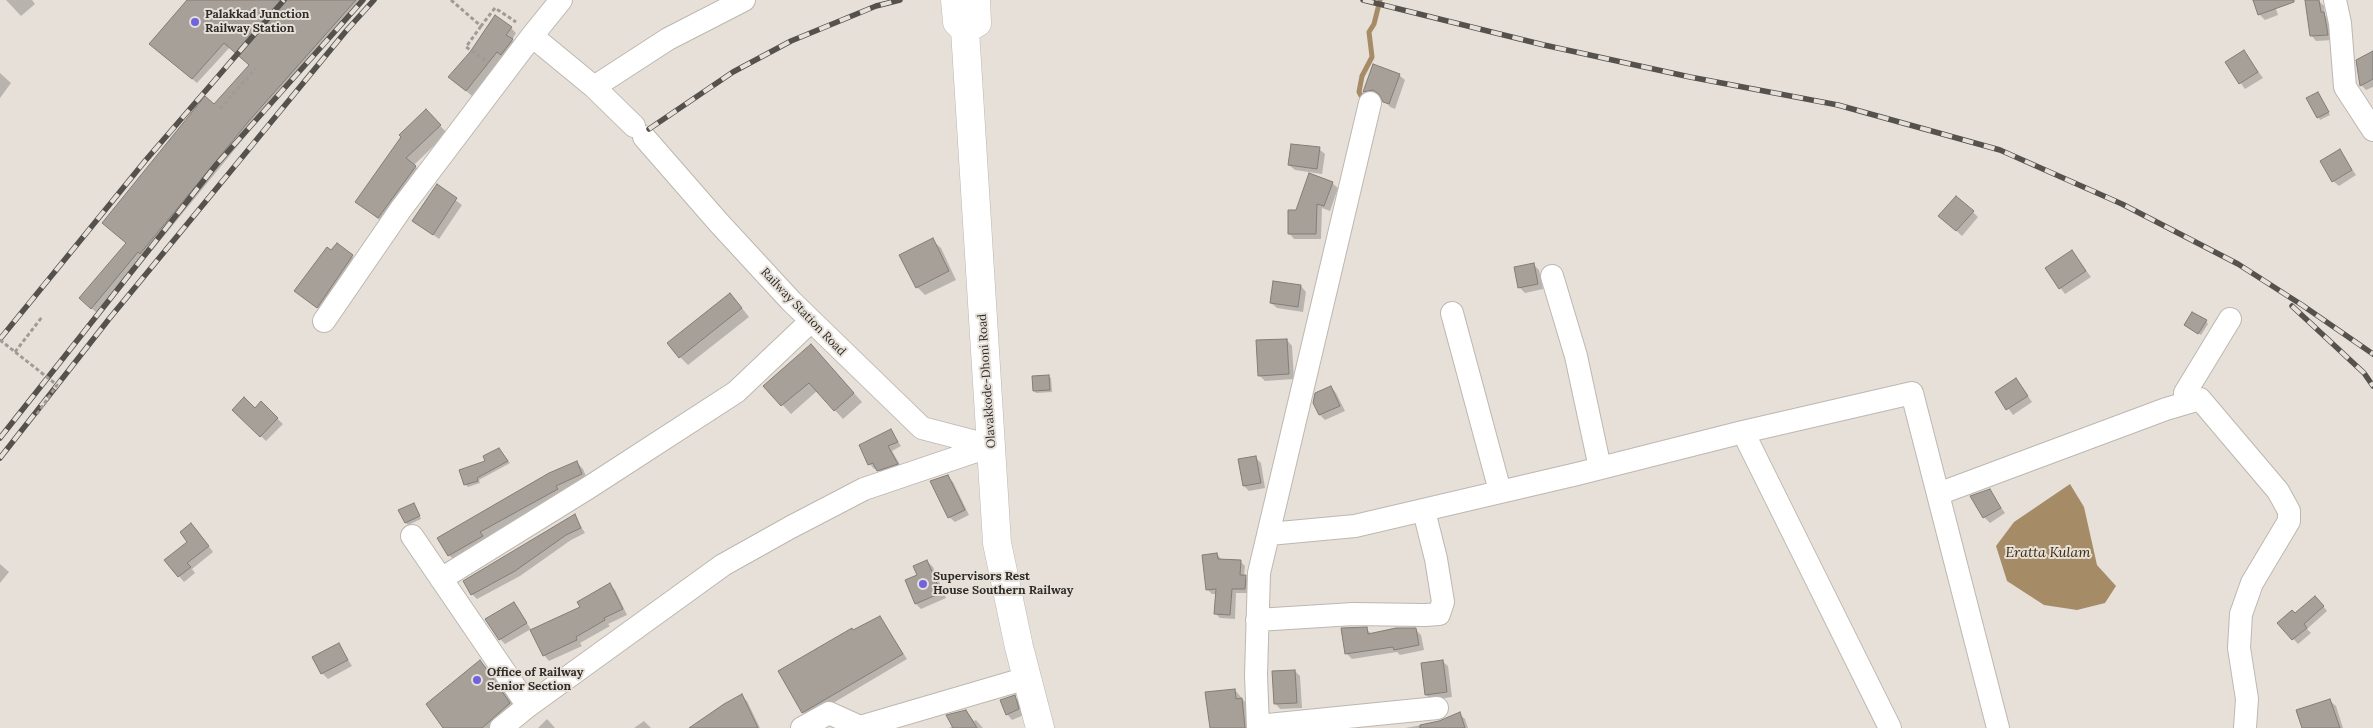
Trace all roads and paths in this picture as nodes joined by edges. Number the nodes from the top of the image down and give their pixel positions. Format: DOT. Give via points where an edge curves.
graph roads {
  1 [pos="451,0"];
  2 [pos="561,0"];
  3 [pos="744,0"];
  4 [pos="956,0"];
  5 [pos="976,0"];
  6 [pos="2335,0"];
  7 [pos="481,26"];
  8 [pos="524,29"];
  9 [pos="965,30"];
  10 [pos="488,62"];
  11 [pos="256,68"];
  12 [pos="594,86"];
  13 [pos="1370,103"];
  14 [pos="220,109"];
  15 [pos="2373,130"];
  16 [pos="1552,276"];
  17 [pos="1452,313"];
  18 [pos="42,317"];
  19 [pos="2230,319"];
  20 [pos="324,321"];
  21 [pos="811,321"];
  22 [pos="0,340"];
  23 [pos="15,352"];
  24 [pos="2195,399"];
  25 [pos="37,414"];
  26 [pos="1743,432"];
  27 [pos="991,446"];
  28 [pos="1600,468"];
  29 [pos="1500,491"];
  30 [pos="1938,494"];
  31 [pos="1424,511"];
  32 [pos="1269,534"];
  33 [pos="412,536"];
  34 [pos="441,579"];
  35 [pos="1257,620"];
  36 [pos="1027,678"];
  37 [pos="528,706"];
  38 [pos="1437,708"];
  39 [pos="1258,727"];
  40 [pos="501,728"];
  41 [pos="802,728"];
  42 [pos="1040,728"];
  43 [pos="1890,728"];
  44 [pos="1998,728"];
  45 [pos="2245,728"];
  1 -- 7 [label="path"];
  2 -- 8 [label="street"];
  3 -- 12 [label="street" via="668,40"];
  4 -- 9 [label="main road, Olavakkode-Dhoni Road" via="957,22"];
  5 -- 9 [label="main road" via="977,23"];
  6 -- 15 [label="street" via="2340,23 2344,86"];
  7 -- 8 [label="path" via="495,8"];
  7 -- 10 [label="path" via="466,47"];
  8 -- 12 [label="street, Railway Station Road"];
  8 -- 20 [label="street"];
  9 -- 27 [label="main road, Olavakkode-Dhoni Road"];
  11 -- 14 [label="path"];
  12 -- 21 [label="street, Railway Station Road"];
  13 -- 32 [label="street"];
  16 -- 28 [label="street" via="1576,356"];
  17 -- 29 [label="street"];
  18 -- 23 [label="path"];
  19 -- 24 [label="street" via="2185,393"];
  21 -- 27 [label="street, Railway Station Road" via="922,428"];
  21 -- 34 [label="street" via="736,392"];
  22 -- 23 [label="path, bridge"];
  23 -- 25 [label="path, bridge" via="57,385"];
  24 -- 30 [label="street"];
  24 -- 45 [label="street" via="2200,399 2278,491 2289,511 2289,521 2252,583 2241,614 2240,648 2247,700"];
  26 -- 28 [label="street"];
  26 -- 30 [label="street" via="1912,393"];
  26 -- 43 [label="street"];
  27 -- 36 [label="main road, Olavakkode-Dhoni Road" via="997,543"];
  27 -- 37 [label="street" via="864,489 782,531 723,565"];
  28 -- 29 [label="street"];
  29 -- 31 [label="street"];
  30 -- 44 [label="street"];
  31 -- 32 [label="street" via="1355,526"];
  31 -- 35 [label="street" via="1443,602 1439,614 1353,614"];
  32 -- 35 [label="street" via="1259,573"];
  33 -- 34 [label="street"];
  34 -- 37 [label="street"];
  35 -- 39 [label="street"];
  36 -- 41 [label="street" via="860,728 829,713"];
  36 -- 42 [label="main road, Olavakkode-Dhoni Road"];
  37 -- 40 [label="street"];
  38 -- 39 [label="street"];
}
